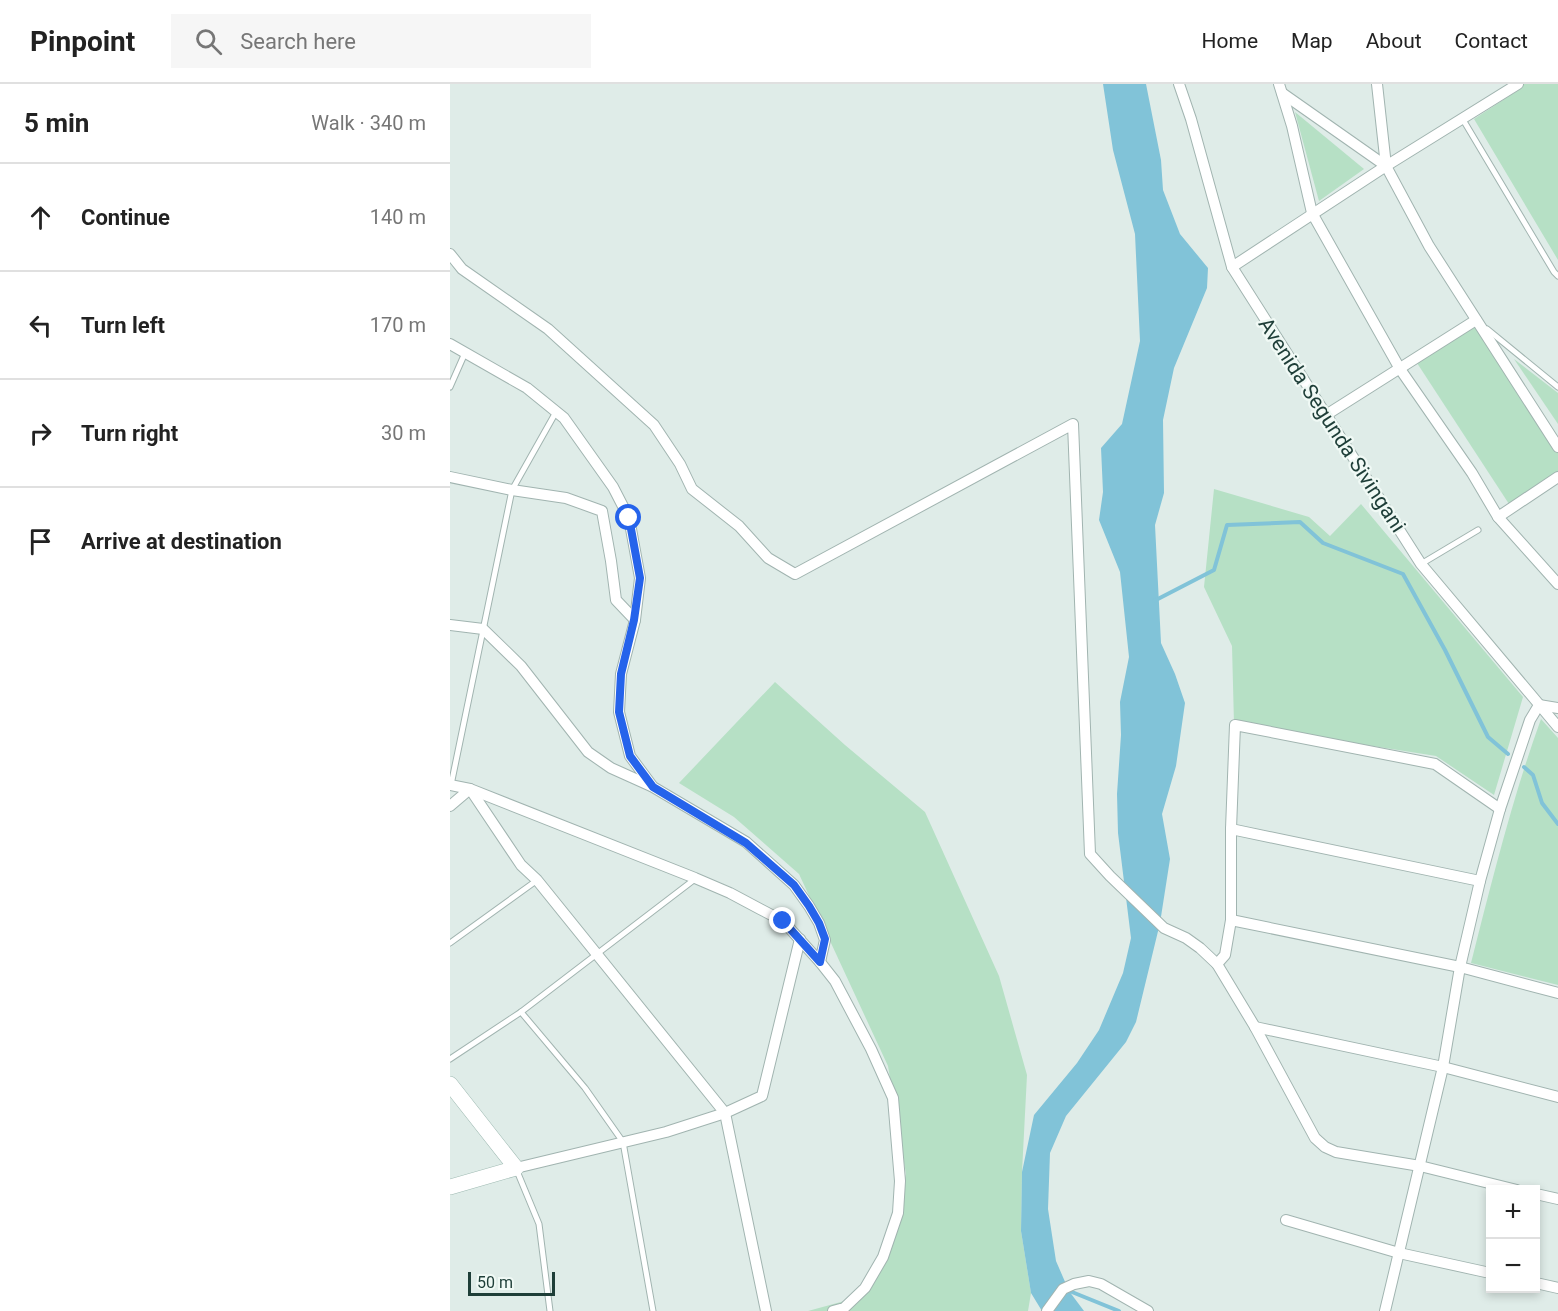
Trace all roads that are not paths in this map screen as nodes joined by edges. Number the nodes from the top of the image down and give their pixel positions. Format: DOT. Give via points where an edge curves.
graph roads {
  1 [pos="1179,84"];
  2 [pos="1377,84"];
  3 [pos="1518,84"];
  4 [pos="1281,88"];
  5 [pos="1462,118"];
  6 [pos="1386,166"];
  7 [pos="1312,213"];
  8 [pos="450,254"];
  9 [pos="1232,267"];
  10 [pos="1558,276"];
  11 [pos="1476,320"];
  12 [pos="450,344"];
  13 [pos="466,352"];
  14 [pos="1400,369"];
  15 [pos="450,387"];
  16 [pos="1558,387"];
  17 [pos="556,412"];
  18 [pos="1326,415"];
  19 [pos="1558,447"];
  20 [pos="450,477"];
  21 [pos="1558,477"];
  22 [pos="512,490"];
  23 [pos="1498,517"];
  24 [pos="1478,530"];
  25 [pos="1421,564"];
  26 [pos="1558,584"];
  27 [pos="634,620"];
  28 [pos="450,625"];
  29 [pos="483,629"];
  30 [pos="1539,705"];
  31 [pos="1558,708"];
  32 [pos="1558,727"];
  33 [pos="450,785"];
  34 [pos="653,787"];
  35 [pos="470,789"];
  36 [pos="450,806"];
  37 [pos="1500,809"];
  38 [pos="1232,829"];
  39 [pos="696,879"];
  40 [pos="537,880"];
  41 [pos="1480,881"];
  42 [pos="1231,920"];
  43 [pos="800,939"];
  44 [pos="450,943"];
  45 [pos="597,954"];
  46 [pos="820,962"];
  47 [pos="1217,964"];
  48 [pos="1460,967"];
  49 [pos="1558,993"];
  50 [pos="521,1012"];
  51 [pos="1255,1027"];
  52 [pos="450,1059"];
  53 [pos="1443,1067"];
  54 [pos="450,1084"];
  55 [pos="1558,1097"];
  56 [pos="725,1113"];
  57 [pos="623,1142"];
  58 [pos="1420,1166"];
  59 [pos="516,1168"];
  60 [pos="1497,1185"];
  61 [pos="450,1187"];
  62 [pos="1540,1195"];
  63 [pos="1558,1199"];
  64 [pos="1286,1220"];
  65 [pos="1399,1253"];
  66 [pos="1486,1272"];
  67 [pos="1540,1284"];
  68 [pos="1558,1288"];
  69 [pos="550,1311"];
  70 [pos="653,1311"];
  71 [pos="766,1311"];
  72 [pos="833,1311"];
  73 [pos="1047,1311"];
  74 [pos="1148,1311"];
  75 [pos="1386,1311"];
  1 -- 9 [label="street, Avenida Segunda Sivingani"];
  2 -- 6 [label="street"];
  3 -- 5 [label="street"];
  4 -- 6 [label="street"];
  4 -- 7 [label="street"];
  5 -- 6 [label="street"];
  5 -- 10 [label="lane"];
  6 -- 7 [label="street"];
  6 -- 11 [label="street" via="1429,246"];
  7 -- 9 [label="street"];
  7 -- 14 [label="street"];
  8 -- 47 [label="street" via="462,269 548,329 654,424 692,489 739,526 768,558 795,573 1073,424 1090,854 1164,928 1186,938"];
  9 -- 18 [label="street, Avenida Segunda Sivingani"];
  11 -- 14 [label="street"];
  11 -- 16 [label="lane"];
  11 -- 19 [label="street"];
  12 -- 13 [label="street"];
  13 -- 15 [label="lane"];
  13 -- 17 [label="street" via="527,388"];
  14 -- 18 [label="street"];
  14 -- 23 [label="street"];
  17 -- 22 [label="lane"];
  17 -- 27 [label="street" via="613,487 629,518 640,578"];
  18 -- 25 [label="street, Avenida Segunda Sivingani"];
  20 -- 22 [label="street"];
  21 -- 23 [label="street"];
  22 -- 27 [label="street" via="566,498 602,510 616,600"];
  22 -- 29 [label="lane"];
  23 -- 26 [label="street"];
  24 -- 25 [label="lane"];
  25 -- 30 [label="street, Avenida Segunda Sivingani"];
  27 -- 34 [label="street" via="621,674 619,712 630,756"];
  28 -- 29 [label="street"];
  29 -- 33 [label="lane"];
  29 -- 34 [label="street" via="521,666 588,752 610,768"];
  30 -- 31 [label="street"];
  30 -- 32 [label="street, Avenida Segunda Sivingani"];
  30 -- 37 [label="street" via="1530,720"];
  33 -- 35 [label="street"];
  34 -- 46 [label="street" via="746,843 794,885 825,939"];
  35 -- 36 [label="street"];
  35 -- 39 [label="street"];
  35 -- 40 [label="street" via="521,865"];
  37 -- 38 [label="street" via="1435,764 1234,725"];
  37 -- 41 [label="street"];
  38 -- 41 [label="street"];
  38 -- 42 [label="street"];
  39 -- 43 [label="street" via="783,921"];
  39 -- 45 [label="lane"];
  40 -- 44 [label="lane"];
  40 -- 45 [label="street"];
  41 -- 48 [label="street"];
  42 -- 47 [label="street" via="1226,955"];
  42 -- 48 [label="street"];
  43 -- 46 [label="street"];
  43 -- 56 [label="street" via="762,1096"];
  45 -- 50 [label="lane"];
  45 -- 56 [label="street"];
  46 -- 72 [label="street" via="852,1010 893,1098 900,1181 898,1214 883,1257 866,1288 844,1308"];
  47 -- 51 [label="street"];
  48 -- 49 [label="street"];
  48 -- 53 [label="street"];
  50 -- 52 [label="lane"];
  50 -- 57 [label="lane" via="585,1088"];
  51 -- 53 [label="street"];
  51 -- 58 [label="street" via="1315,1138 1325,1147"];
  53 -- 55 [label="street"];
  53 -- 58 [label="street"];
  54 -- 59 [label="street"];
  56 -- 57 [label="street"];
  56 -- 71 [label="street"];
  57 -- 59 [label="street"];
  57 -- 70 [label="lane"];
  58 -- 60 [label="street"];
  58 -- 65 [label="street"];
  59 -- 61 [label="street"];
  59 -- 69 [label="lane" via="539,1224"];
  62 -- 63 [label="street"];
  64 -- 65 [label="street"];
  65 -- 66 [label="street"];
  65 -- 75 [label="street"];
  67 -- 68 [label="street"];
  73 -- 74 [label="street" via="1063,1289 1089,1281"];
}
